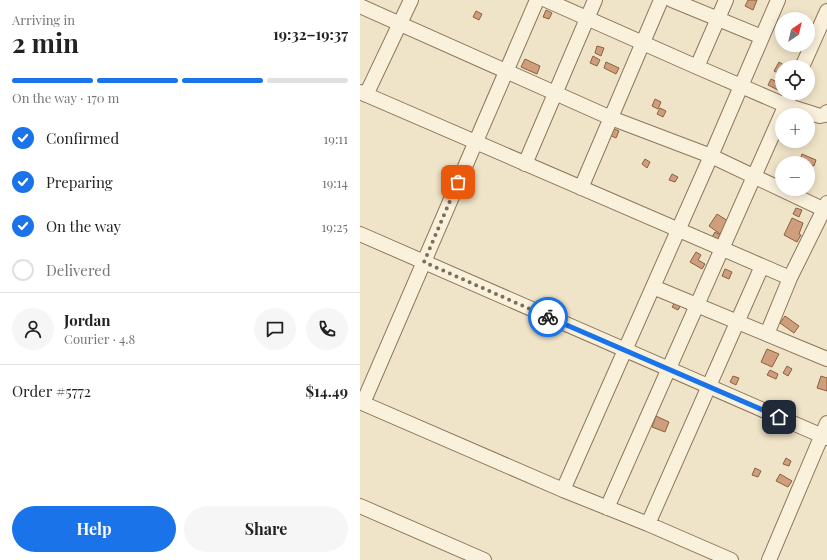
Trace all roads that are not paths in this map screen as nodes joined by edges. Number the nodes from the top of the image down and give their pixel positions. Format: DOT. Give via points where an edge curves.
graph roads {
  1 [pos="411,0"];
  2 [pos="537,0"];
  3 [pos="546,0"];
  4 [pos="595,0"];
  5 [pos="662,0"];
  6 [pos="672,0"];
  7 [pos="726,0"];
  8 [pos="778,0"];
  9 [pos="360,6"];
  10 [pos="827,11"];
  11 [pos="587,18"];
  12 [pos="718,19"];
  13 [pos="400,23"];
  14 [pos="762,37"];
  15 [pos="643,43"];
  16 [pos="805,60"];
  17 [pos="697,67"];
  18 [pos="506,72"];
  19 [pos="741,86"];
  20 [pos="555,93"];
  21 [pos="363,94"];
  22 [pos="775,95"];
  23 [pos="788,100"];
  24 [pos="790,100"];
  25 [pos="827,112"];
  26 [pos="611,118"];
  27 [pos="476,142"];
  28 [pos="711,156"];
  29 [pos="525,164"];
  30 [pos="754,177"];
  31 [pos="581,188"];
  32 [pos="826,208"];
  33 [pos="678,230"];
  34 [pos="360,234"];
  35 [pos="722,249"];
  36 [pos="424,262"];
  37 [pos="762,266"];
  38 [pos="790,278"];
  39 [pos="653,287"];
  40 [pos="697,306"];
  41 [pos="737,322"];
  42 [pos="767,334"];
  43 [pos="626,350"];
  44 [pos="827,359"];
  45 [pos="668,369"];
  46 [pos="709,386"];
  47 [pos="361,402"];
  48 [pos="825,432"];
  49 [pos="564,490"];
  50 [pos="360,506"];
  51 [pos="607,508"];
  52 [pos="648,524"];
  53 [pos="484,560"];
  54 [pos="731,560"];
  55 [pos="769,560"];
  1 -- 13 [label="street"];
  2 -- 18 [label="street"];
  3 -- 11 [label="street"];
  4 -- 11 [label="street"];
  5 -- 15 [label="street"];
  6 -- 12 [label="street"];
  7 -- 12 [label="street"];
  8 -- 14 [label="street"];
  9 -- 13 [label="street"];
  10 -- 16 [label="street"];
  11 -- 15 [label="street"];
  11 -- 20 [label="street"];
  12 -- 14 [label="street"];
  12 -- 17 [label="street"];
  13 -- 18 [label="street"];
  13 -- 21 [label="street"];
  14 -- 19 [label="street"];
  15 -- 17 [label="street"];
  15 -- 26 [label="street"];
  17 -- 19 [label="street"];
  18 -- 20 [label="street"];
  18 -- 27 [label="street"];
  19 -- 22 [label="street"];
  19 -- 28 [label="street"];
  20 -- 26 [label="street"];
  20 -- 29 [label="street"];
  21 -- 27 [label="street"];
  23 -- 30 [label="street"];
  24 -- 25 [label="street" via="820,116"];
  26 -- 28 [label="street"];
  26 -- 31 [label="street"];
  27 -- 29 [label="street"];
  27 -- 36 [label="street"];
  28 -- 30 [label="street"];
  28 -- 33 [label="street"];
  29 -- 31 [label="street"];
  30 -- 32 [label="street"];
  30 -- 35 [label="street"];
  31 -- 33 [label="street"];
  32 -- 38 [label="street"];
  33 -- 35 [label="street"];
  33 -- 39 [label="street"];
  34 -- 36 [label="street"];
  35 -- 37 [label="street"];
  35 -- 40 [label="street"];
  36 -- 43 [label="street"];
  36 -- 47 [label="street"];
  37 -- 38 [label="street"];
  37 -- 41 [label="street"];
  38 -- 42 [label="street"];
  39 -- 40 [label="street"];
  39 -- 43 [label="street"];
  40 -- 41 [label="street"];
  40 -- 45 [label="street"];
  41 -- 42 [label="street"];
  41 -- 46 [label="street"];
  42 -- 44 [label="street"];
  43 -- 45 [label="street"];
  43 -- 49 [label="street"];
  45 -- 46 [label="street"];
  45 -- 51 [label="street"];
  46 -- 48 [label="street"];
  46 -- 52 [label="street"];
  47 -- 49 [label="street"];
  48 -- 55 [label="street"];
  49 -- 51 [label="street"];
  50 -- 53 [label="street"];
  51 -- 52 [label="street"];
  52 -- 54 [label="street"];
}
